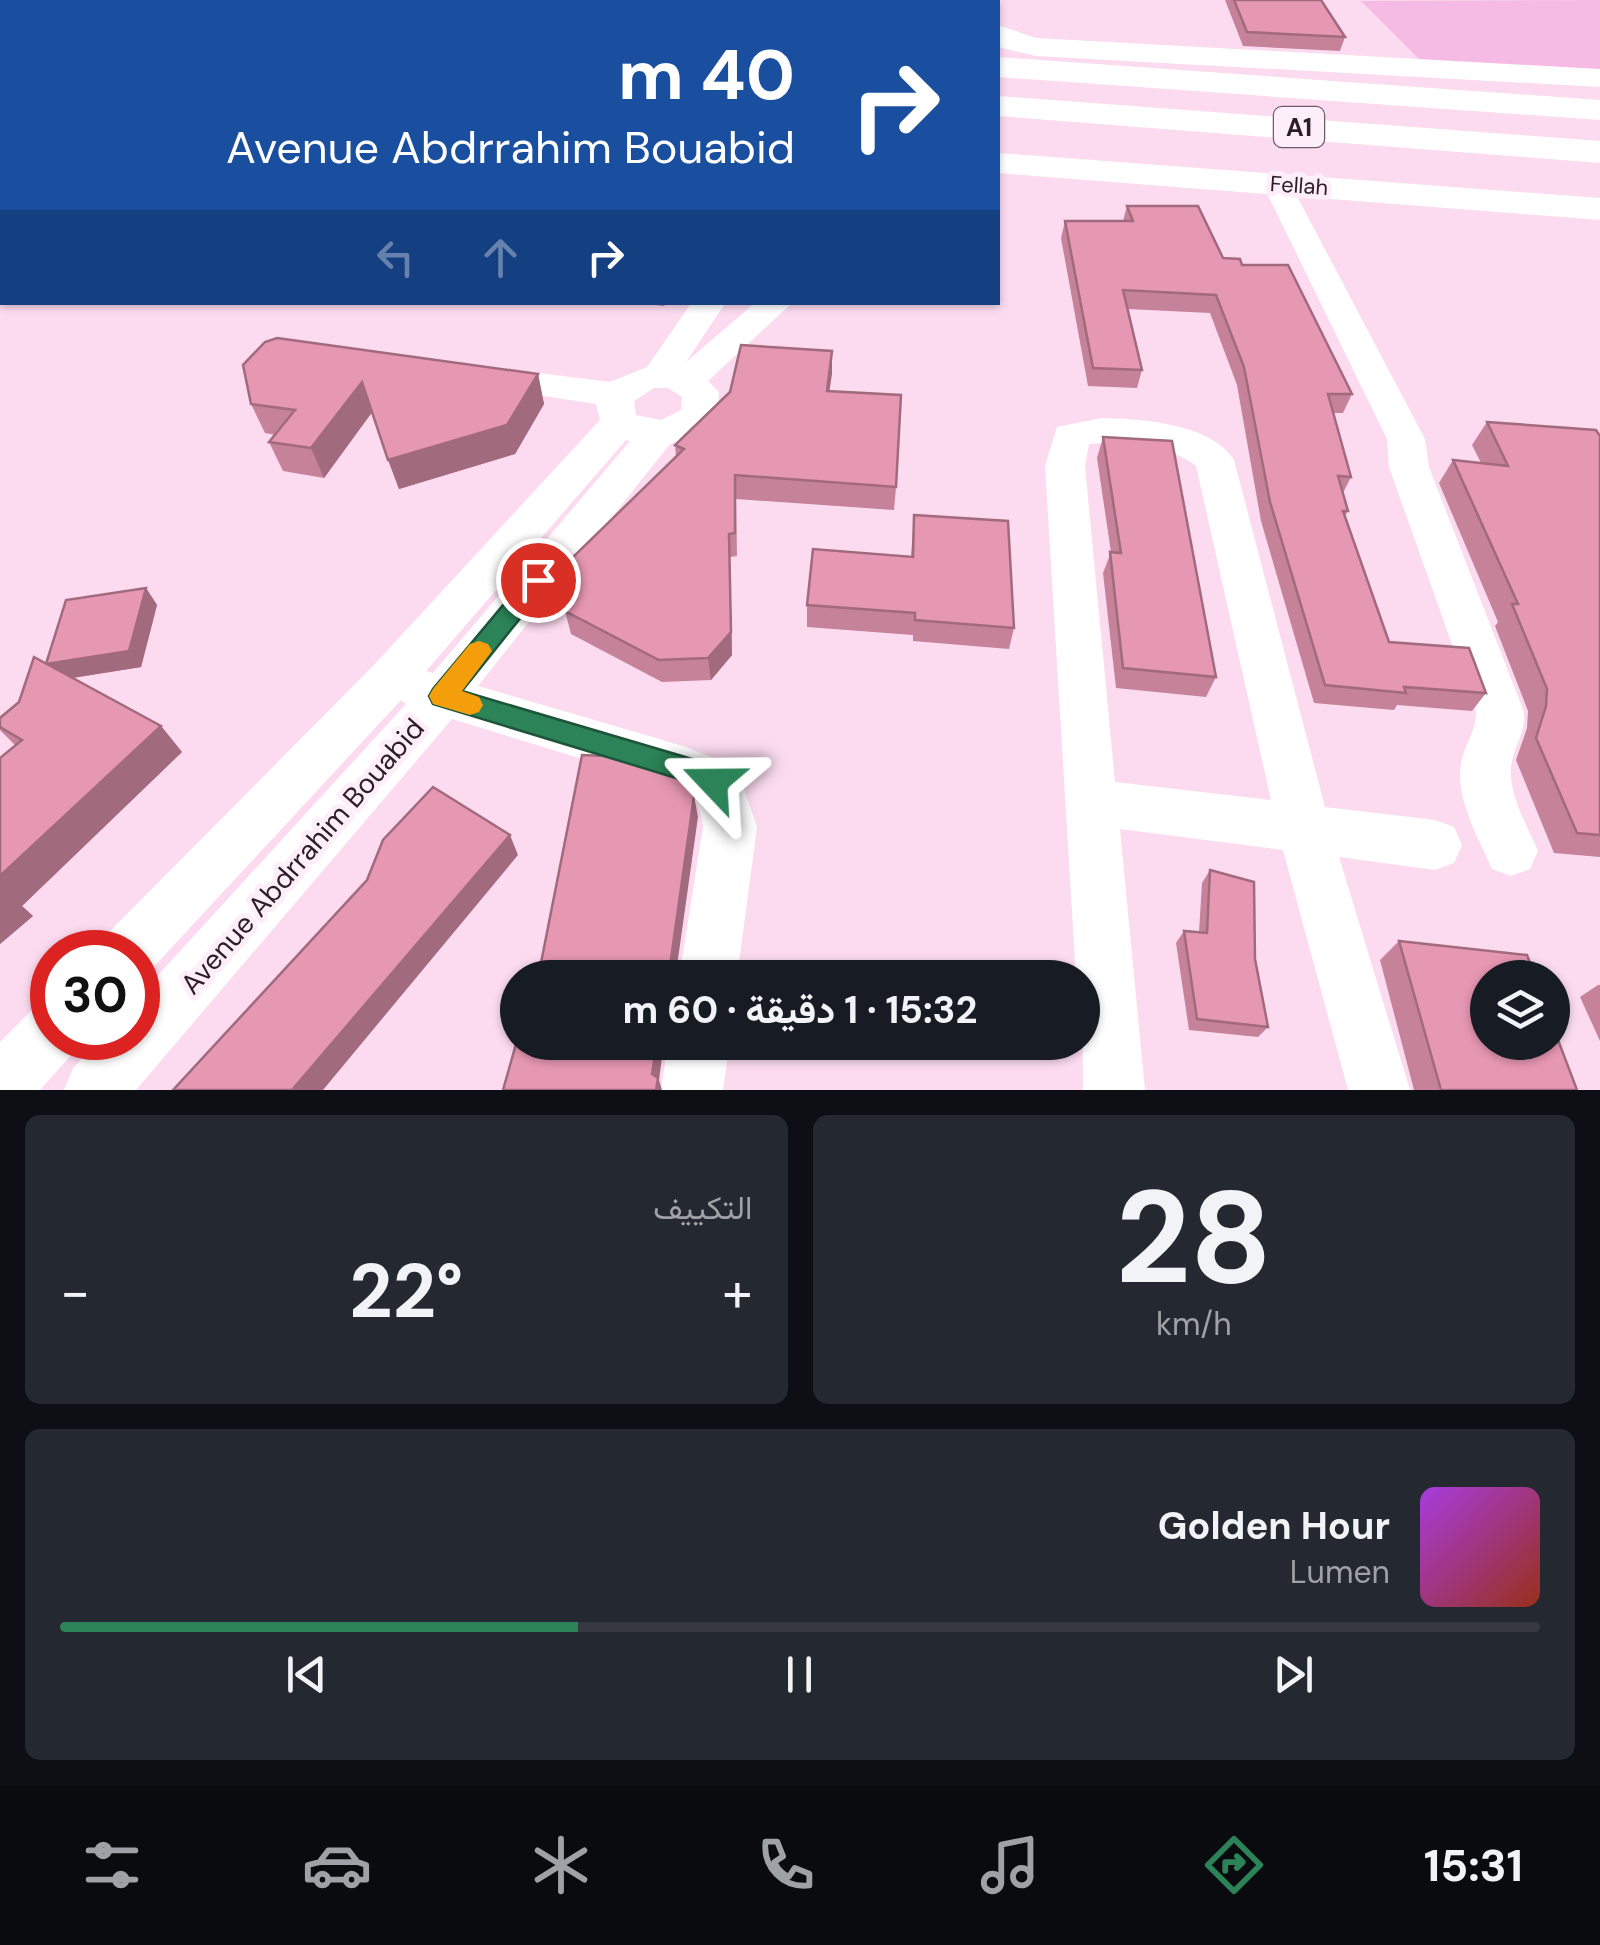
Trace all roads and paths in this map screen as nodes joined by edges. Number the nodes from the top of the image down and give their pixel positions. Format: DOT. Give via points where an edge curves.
graph roads {
  1 [pos="1001,26"];
  2 [pos="1000,67"];
  3 [pos="1600,78"];
  4 [pos="1000,106"];
  5 [pos="1600,110"];
  6 [pos="1600,152"];
  7 [pos="1000,163"];
  8 [pos="1276,183"];
  9 [pos="1600,209"];
  10 [pos="708,305"];
  11 [pos="773,305"];
  12 [pos="442,372"];
  13 [pos="673,379"];
  14 [pos="632,417"];
  15 [pos="390,680"];
  16 [pos="442,696"];
  17 [pos="1091,802"];
  18 [pos="1304,829"];
  19 [pos="1434,845"];
  20 [pos="1510,851"];
  21 [pos="149,930"];
  22 [pos="711,960"];
  23 [pos="30,1055"];
  24 [pos="696,1060"];
  25 [pos="0,1087"];
  26 [pos="95,1090"];
  27 [pos="692,1090"];
  28 [pos="1114,1090"];
  29 [pos="1379,1090"];
  1 -- 3 [label="street" via="1008,42 1036,47"];
  2 -- 5 [label="highway, A1"];
  4 -- 6 [label="highway, A1"];
  7 -- 8 [label="street, Fellah"];
  8 -- 9 [label="street, Fellah"];
  8 -- 20 [label="street" via="1402,428 1409,467 1500,712 1500,736 1486,776"];
  10 -- 13 [label="street" via="684,334"];
  11 -- 13 [label="street"];
  12 -- 14 [label="street"];
  13 -- 14 [label="street" via="643,379"];
  13 -- 14 [label="street" via="700,392 700,414 675,431"];
  14 -- 15 [label="street, Avenue Abdrrahim Bouabid"];
  14 -- 16 [label="street, Avenue Abdrrahim Bouabid"];
  15 -- 16 [label="street"];
  15 -- 21 [label="street, Avenue Abdrrahim Bouabid"];
  16 -- 22 [label="street" via="713,782 729,810 730,827"];
  16 -- 26 [label="street, Avenue Abdrrahim Bouabid"];
  17 -- 18 [label="street"];
  17 -- 18 [label="street" via="1064,466 1071,436 1095,430 1191,444 1214,460"];
  17 -- 28 [label="street"];
  18 -- 19 [label="street"];
  18 -- 29 [label="street"];
  23 -- 25 [label="street"];
  24 -- 27 [label="street"];
}
